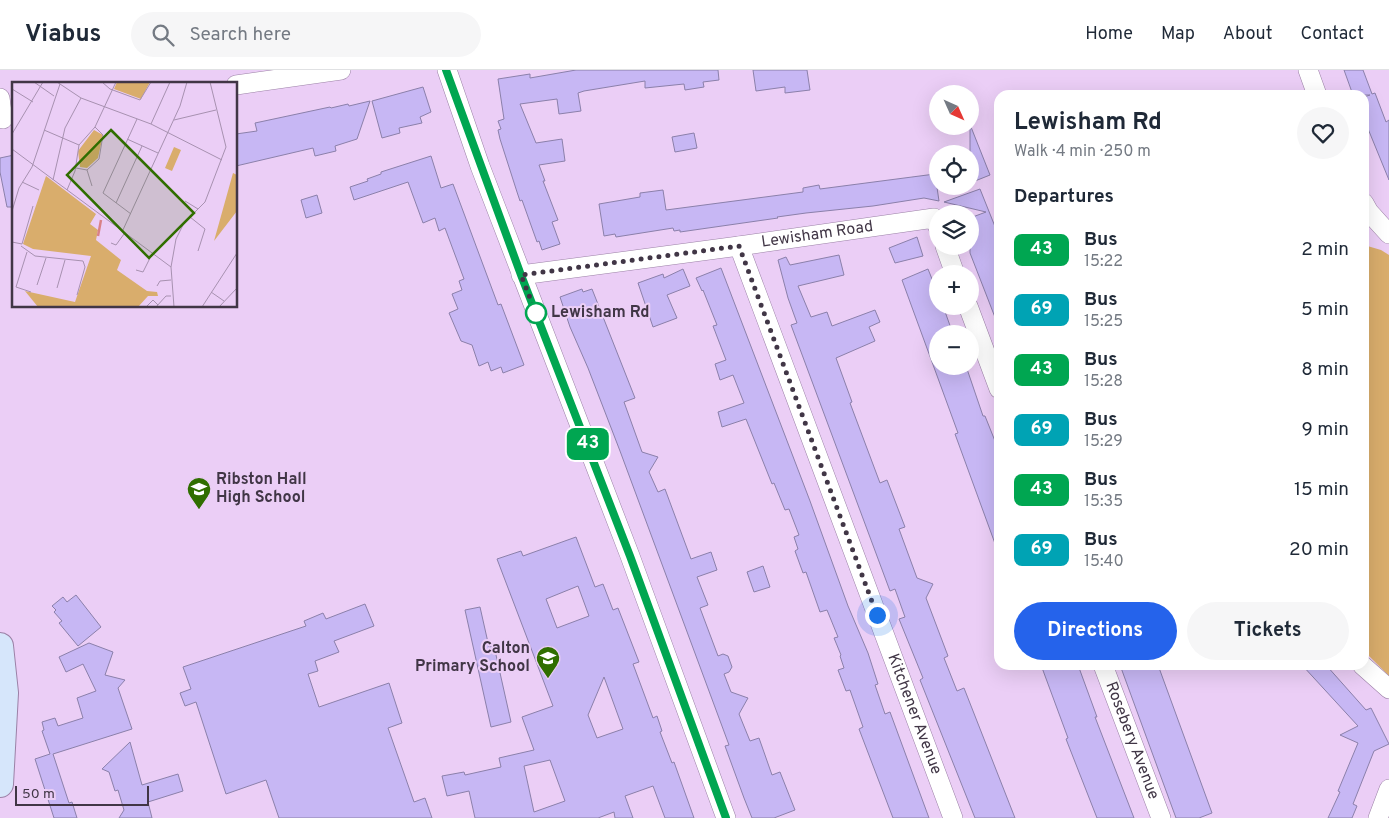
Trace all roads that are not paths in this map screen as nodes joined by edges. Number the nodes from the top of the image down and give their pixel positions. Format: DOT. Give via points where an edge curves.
graph roads {
  1 [pos="341,70"];
  2 [pos="446,70"];
  3 [pos="1308,70"];
  4 [pos="238,85"];
  5 [pos="1315,90"];
  6 [pos="0,98"];
  7 [pos="5,118"];
  8 [pos="1369,214"];
  9 [pos="929,223"];
  10 [pos="1389,234"];
  11 [pos="739,246"];
  12 [pos="521,275"];
  13 [pos="971,315"];
  14 [pos="994,376"];
  15 [pos="0,646"];
  16 [pos="1105,670"];
  17 [pos="1368,670"];
  18 [pos="1389,689"];
  19 [pos="1,754"];
  20 [pos="0,784"];
  21 [pos="1389,790"];
  22 [pos="726,818"];
  23 [pos="953,818"];
  24 [pos="1161,818"];
  25 [pos="1378,818"];
  1 -- 4 [label="street"];
  2 -- 12 [label="street"];
  3 -- 5 [label="street"];
  6 -- 7 [label="street"];
  8 -- 10 [label="street"];
  9 -- 11 [label="street, Lewisham Road"];
  11 -- 12 [label="street, Lewisham Road"];
  11 -- 23 [label="street, Kitchener Avenue"];
  12 -- 22 [label="street" via="630,556"];
  13 -- 14 [label="street"];
  15 -- 19 [label="main road" via="4,693"];
  16 -- 24 [label="street, Rosebery Avenue"];
  17 -- 18 [label="street"];
  19 -- 20 [label="main road"];
  21 -- 25 [label="street"];
}
